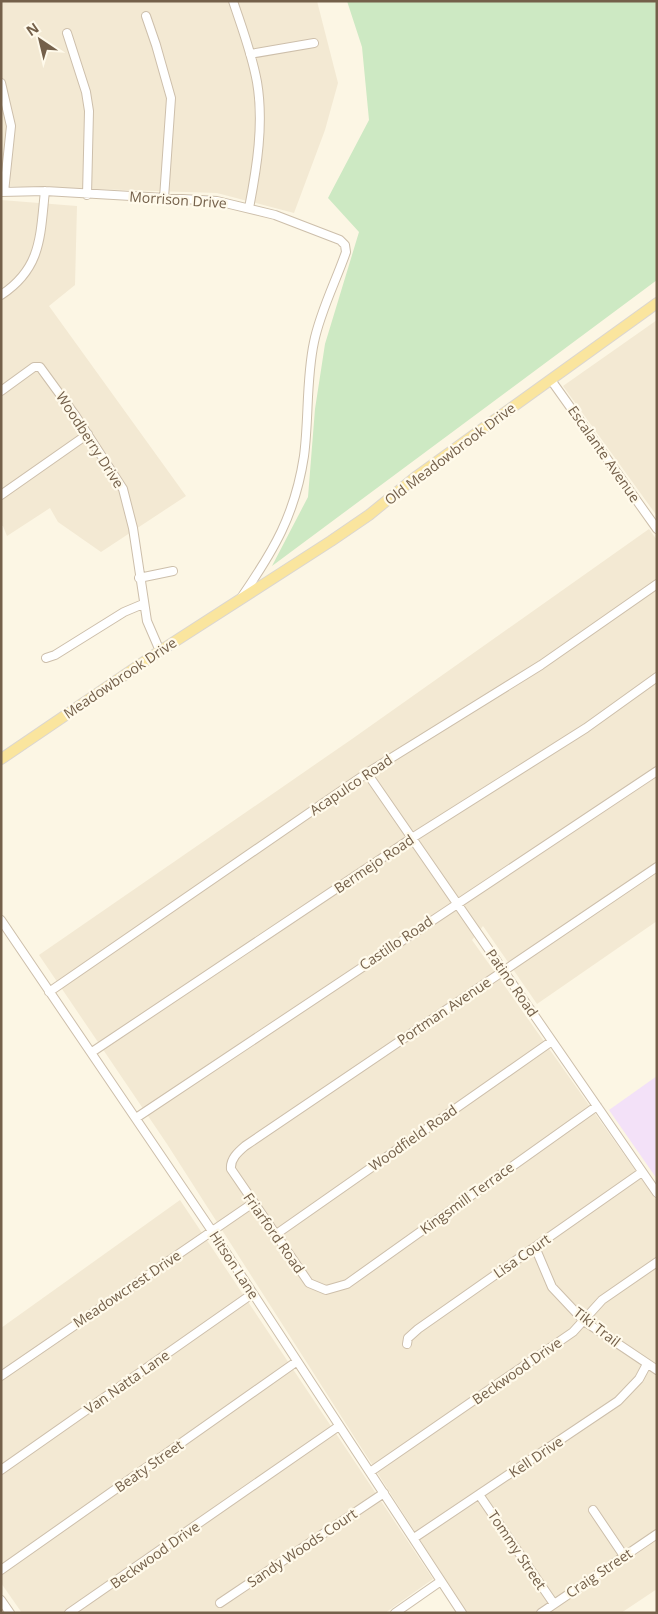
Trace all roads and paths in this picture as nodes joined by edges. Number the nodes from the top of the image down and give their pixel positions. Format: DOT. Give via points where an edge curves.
graph roads {
  1 [pos="233,1"];
  2 [pos="146,16"];
  3 [pos="67,33"];
  4 [pos="314,43"];
  5 [pos="250,54"];
  6 [pos="1,83"];
  7 [pos="45,191"];
  8 [pos="3,192"];
  9 [pos="87,195"];
  10 [pos="164,198"];
  11 [pos="250,208"];
  12 [pos="1,295"];
  13 [pos="657,303"];
  14 [pos="551,380"];
  15 [pos="1,391"];
  16 [pos="88,434"];
  17 [pos="1,495"];
  18 [pos="657,529"];
  19 [pos="173,571"];
  20 [pos="139,578"];
  21 [pos="657,584"];
  22 [pos="240,599"];
  23 [pos="143,604"];
  24 [pos="160,651"];
  25 [pos="46,658"];
  26 [pos="657,677"];
  27 [pos="1,759"];
  28 [pos="657,771"];
  29 [pos="367,773"];
  30 [pos="412,838"];
  31 [pos="657,867"];
  32 [pos="456,902"];
  33 [pos="1,920"];
  34 [pos="503,970"];
  35 [pos="49,992"];
  36 [pos="552,1041"];
  37 [pos="92,1052"];
  38 [pos="597,1106"];
  39 [pos="136,1118"];
  40 [pos="234,1157"];
  41 [pos="642,1172"];
  42 [pos="657,1193"];
  43 [pos="253,1203"];
  44 [pos="212,1231"];
  45 [pos="275,1234"];
  46 [pos="535,1247"];
  47 [pos="657,1262"];
  48 [pos="337,1288"];
  49 [pos="252,1294"];
  50 [pos="584,1321"];
  51 [pos="407,1344"];
  52 [pos="296,1362"];
  53 [pos="647,1364"];
  54 [pos="657,1370"];
  55 [pos="1,1376"];
  56 [pos="339,1426"];
  57 [pos="1,1470"];
  58 [pos="370,1472"];
  59 [pos="384,1493"];
  60 [pos="480,1496"];
  61 [pos="593,1510"];
  62 [pos="657,1534"];
  63 [pos="414,1538"];
  64 [pos="624,1556"];
  65 [pos="1,1570"];
  66 [pos="441,1581"];
  67 [pos="1,1600"];
  68 [pos="220,1603"];
  69 [pos="554,1604"];
  70 [pos="10,1613"];
  71 [pos="69,1613"];
  72 [pos="395,1613"];
  73 [pos="462,1613"];
  74 [pos="541,1613"];
  1 -- 5 [label="street"];
  2 -- 10 [label="street" via="171,98"];
  3 -- 9 [label="street" via="89,111"];
  4 -- 5 [label="street"];
  5 -- 11 [label="street" via="260,102"];
  6 -- 8 [label="street" via="11,126"];
  7 -- 8 [label="street, Morrison Drive"];
  7 -- 9 [label="street, Morrison Drive"];
  7 -- 12 [label="street" via="40,244 34,261 19,282"];
  9 -- 10 [label="street, Morrison Drive"];
  10 -- 11 [label="street, Morrison Drive" via="216,201"];
  11 -- 22 [label="street, Morrison Drive" via="340,240 346,252 314,340 298,489 273,550"];
  13 -- 14 [label="main road, Old Meadowbrook Drive"];
  14 -- 18 [label="street, Escalante Avenue"];
  14 -- 22 [label="main road, Old Meadowbrook Drive" via="417,476 369,515"];
  15 -- 16 [label="street, Woodberry Drive" via="34,367 40,367"];
  16 -- 17 [label="street"];
  16 -- 20 [label="street, Woodberry Drive" via="127,500"];
  19 -- 20 [label="street"];
  20 -- 23 [label="street, Woodberry Drive"];
  21 -- 29 [label="street, Acapulco Road" via="542,665"];
  22 -- 24 [label="main road, Meadowbrook Drive"];
  23 -- 24 [label="street, Woodberry Drive"];
  23 -- 25 [label="street"];
  24 -- 27 [label="main road, Meadowbrook Drive"];
  26 -- 30 [label="street, Bermejo Road" via="586,728"];
  28 -- 32 [label="street, Castillo Road"];
  29 -- 30 [label="street, Patino Road"];
  29 -- 35 [label="street, Acapulco Road"];
  30 -- 32 [label="street, Patino Road"];
  30 -- 37 [label="street, Bermejo Road"];
  31 -- 34 [label="street, Portman Avenue"];
  32 -- 34 [label="street, Patino Road"];
  32 -- 39 [label="street, Castillo Road"];
  33 -- 35 [label="street, Hitson Lane"];
  34 -- 36 [label="street, Patino Road"];
  34 -- 40 [label="street, Portman Avenue" via="245,1146"];
  35 -- 37 [label="street, Hitson Lane"];
  36 -- 38 [label="street, Patino Road"];
  36 -- 45 [label="street, Woodfield Road"];
  37 -- 39 [label="street, Hitson Lane"];
  38 -- 41 [label="street, Patino Road"];
  38 -- 48 [label="street, Kingsmill Terrace"];
  39 -- 44 [label="street, Hitson Lane"];
  40 -- 43 [label="street, Friarford Road" via="231,1169"];
  41 -- 42 [label="street, Patino Road"];
  41 -- 46 [label="street, Lisa Court"];
  43 -- 44 [label="street, Meadowcrest Drive"];
  43 -- 45 [label="street, Friarford Road"];
  44 -- 49 [label="street, Hitson Lane"];
  44 -- 55 [label="street, Meadowcrest Drive"];
  45 -- 48 [label="street, Friarford Road" via="309,1282 319,1289"];
  46 -- 50 [label="street, Tiki Trail" via="552,1286"];
  46 -- 51 [label="street, Lisa Court" via="418,1329 408,1338"];
  47 -- 50 [label="street, Beckwood Drive" via="602,1300"];
  49 -- 52 [label="street, Hitson Lane"];
  49 -- 57 [label="street, Van Natta Lane"];
  50 -- 53 [label="street, Tiki Trail"];
  50 -- 58 [label="street, Beckwood Drive" via="490,1391"];
  52 -- 56 [label="street, Hitson Lane"];
  52 -- 65 [label="street, Beaty Street"];
  53 -- 54 [label="street, Tiki Trail"];
  53 -- 60 [label="street, Kell Drive" via="639,1379 618,1401"];
  56 -- 58 [label="street, Hitson Lane"];
  56 -- 71 [label="street, Beckwood Drive"];
  58 -- 59 [label="street, Hitson Lane"];
  59 -- 63 [label="street, Hitson Lane"];
  59 -- 68 [label="street, Sandy Woods Court"];
  60 -- 63 [label="street, Kell Drive"];
  60 -- 69 [label="street, Tommy Street"];
  61 -- 64 [label="street"];
  62 -- 64 [label="street, Craig Street"];
  63 -- 66 [label="street, Hitson Lane"];
  64 -- 69 [label="street, Craig Street"];
  66 -- 72 [label="street"];
  66 -- 73 [label="street, Hitson Lane"];
  67 -- 70 [label="street"];
  69 -- 74 [label="street, Craig Street"];
}
